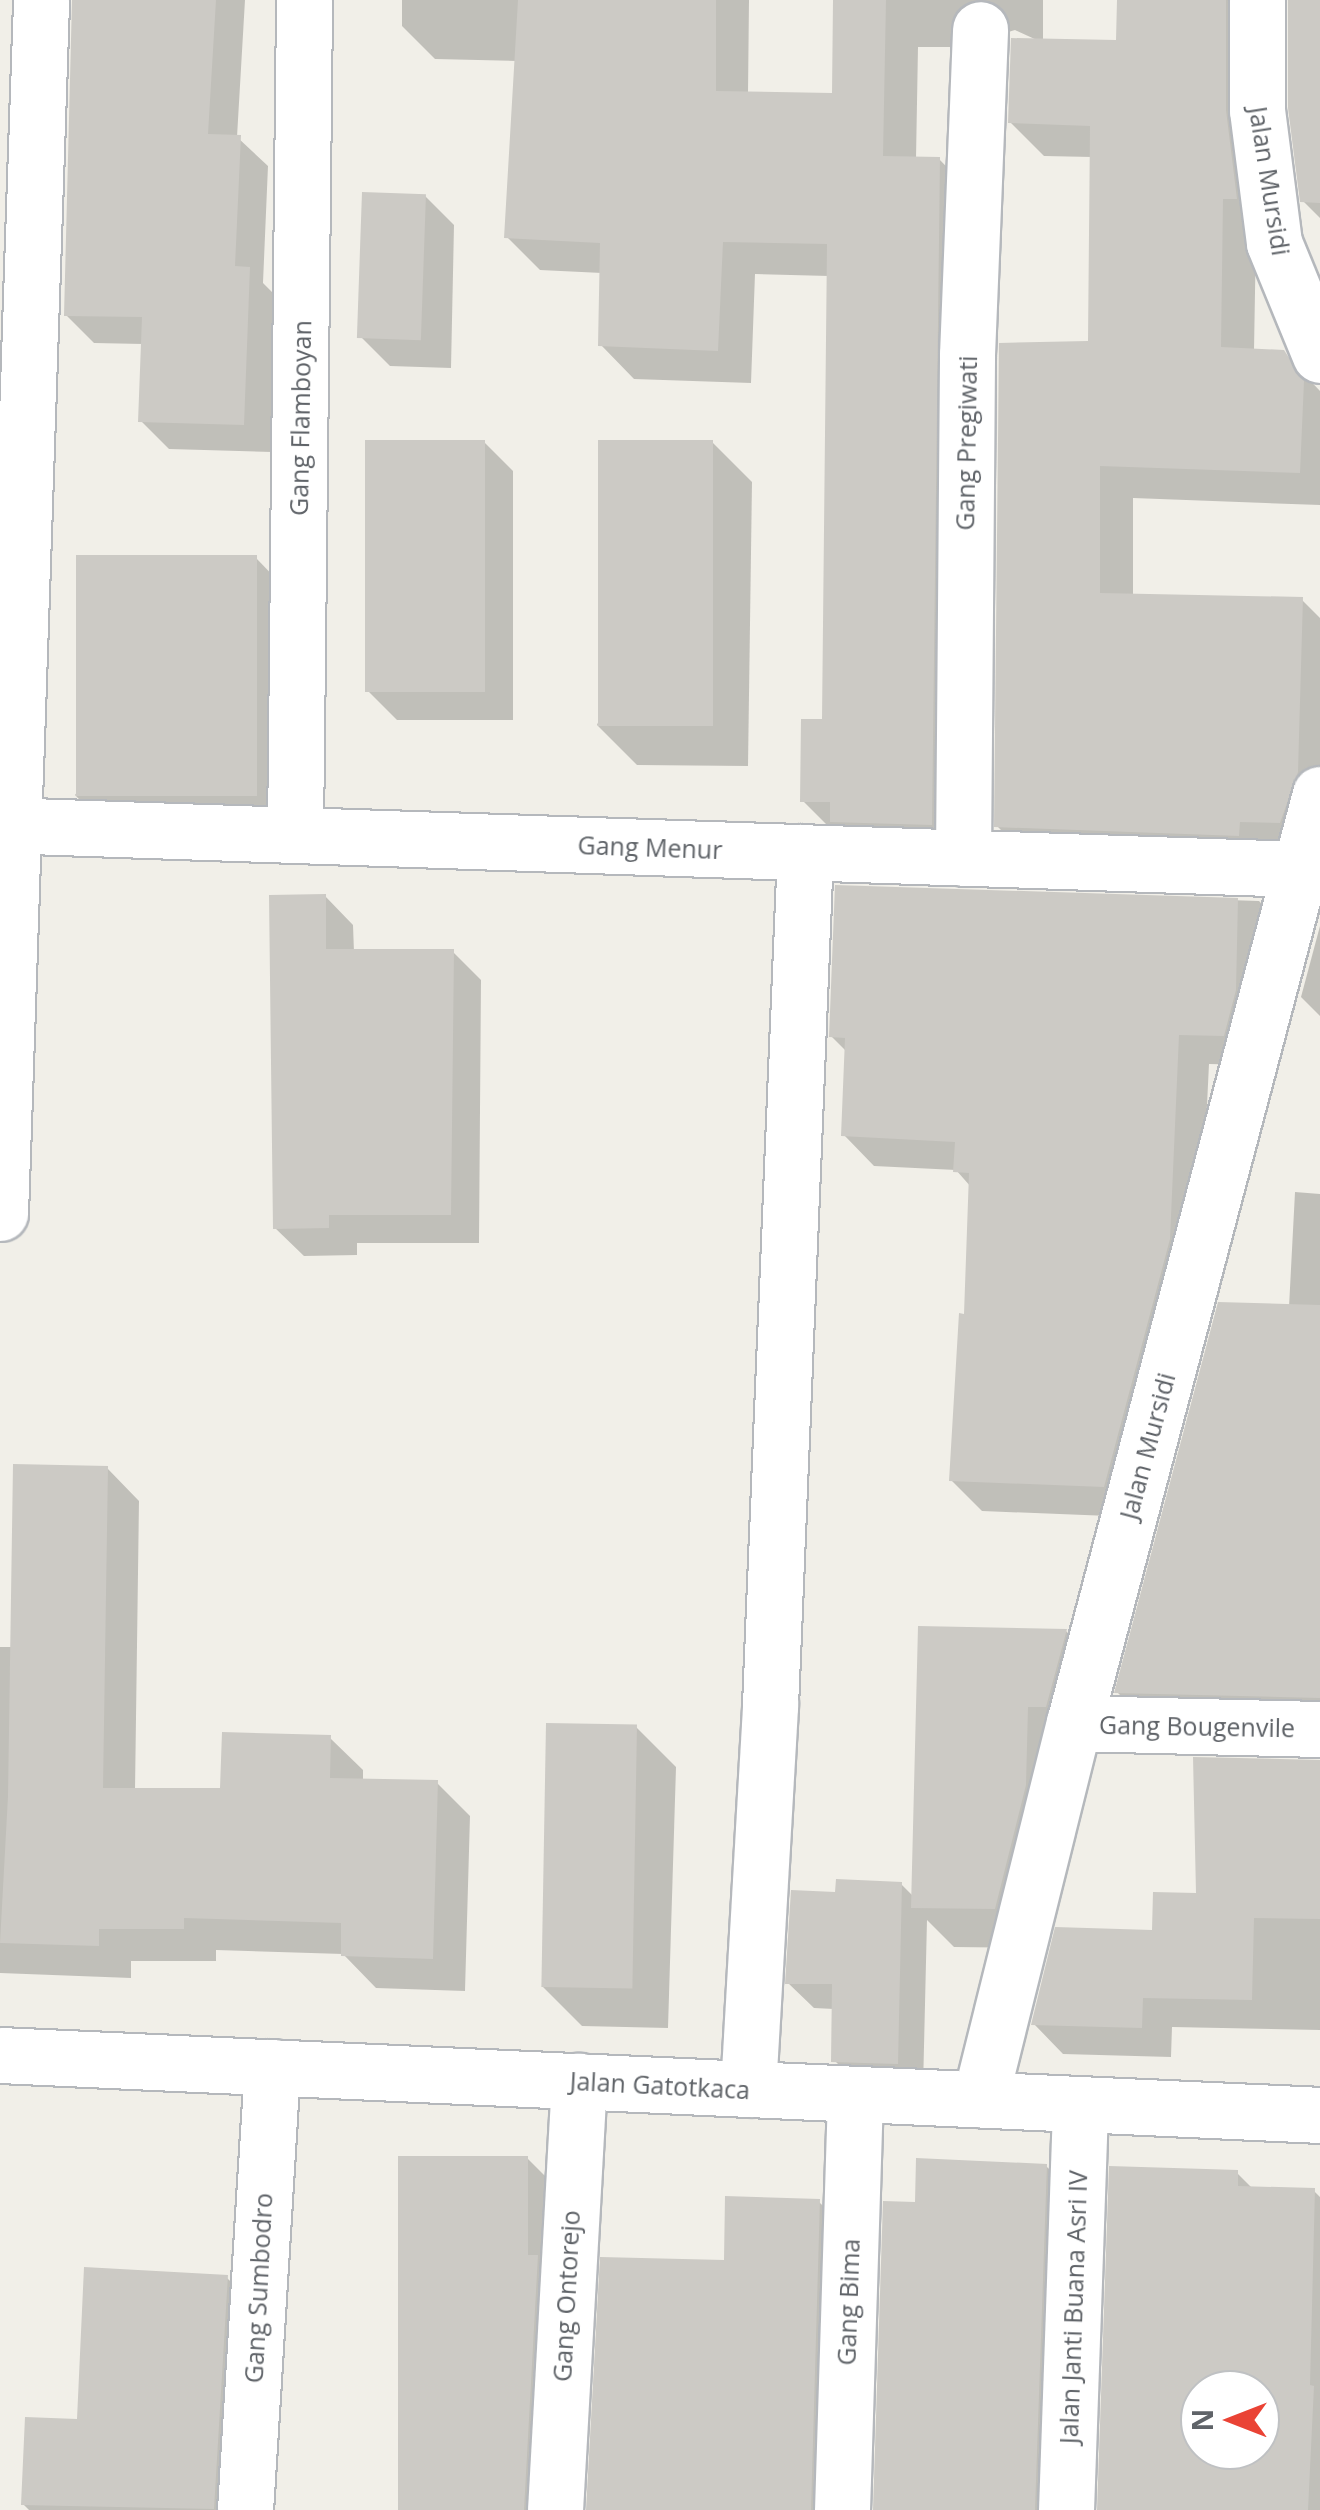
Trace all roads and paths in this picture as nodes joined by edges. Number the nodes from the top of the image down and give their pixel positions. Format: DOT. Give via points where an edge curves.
graph roads {
  1 [pos="42,0"];
  2 [pos="304,0"];
  3 [pos="1258,0"];
  4 [pos="980,29"];
  5 [pos="1320,355"];
  6 [pos="1320,794"];
  7 [pos="8,825"];
  8 [pos="295,835"];
  9 [pos="805,852"];
  10 [pos="964,858"];
  11 [pos="1299,869"];
  12 [pos="0,1213"];
  13 [pos="1074,1723"];
  14 [pos="1320,1729"];
  15 [pos="0,2055"];
  16 [pos="272,2066"];
  17 [pos="579,2081"];
  18 [pos="748,2089"];
  19 [pos="855,2094"];
  20 [pos="980,2099"];
  21 [pos="1080,2104"];
  22 [pos="1320,2115"];
  23 [pos="245,2510"];
  24 [pos="554,2510"];
  25 [pos="842,2510"];
  26 [pos="1066,2510"];
  1 -- 7 [label="street"];
  2 -- 8 [label="street, Gang Flamboyan"];
  3 -- 5 [label="street, Jalan Mursidi" via="1258,110 1274,244"];
  4 -- 10 [label="street, Gang Pregiwati" via="967,355"];
  6 -- 11 [label="street, Jalan Mursidi"];
  7 -- 8 [label="street, Gang Menur"];
  7 -- 12 [label="street"];
  8 -- 9 [label="street, Gang Menur"];
  9 -- 10 [label="street, Gang Menur"];
  9 -- 18 [label="street"];
  10 -- 11 [label="street, Gang Menur"];
  11 -- 13 [label="street, Jalan Mursidi"];
  13 -- 14 [label="street, Gang Bougenvile"];
  13 -- 20 [label="street, Jalan Mursidi"];
  15 -- 16 [label="street, Jalan Gatotkaca"];
  16 -- 17 [label="street, Jalan Gatotkaca"];
  16 -- 23 [label="street, Gang Sumbodro"];
  17 -- 18 [label="street, Jalan Gatotkaca"];
  17 -- 24 [label="street, Gang Ontorejo"];
  18 -- 19 [label="street, Jalan Gatotkaca"];
  19 -- 20 [label="street, Jalan Gatotkaca"];
  19 -- 25 [label="street, Gang Bima"];
  20 -- 21 [label="street, Jalan Gatotkaca"];
  21 -- 22 [label="street, Jalan Gatotkaca"];
  21 -- 26 [label="street, Jalan Janti Buana Asri IV"];
}
